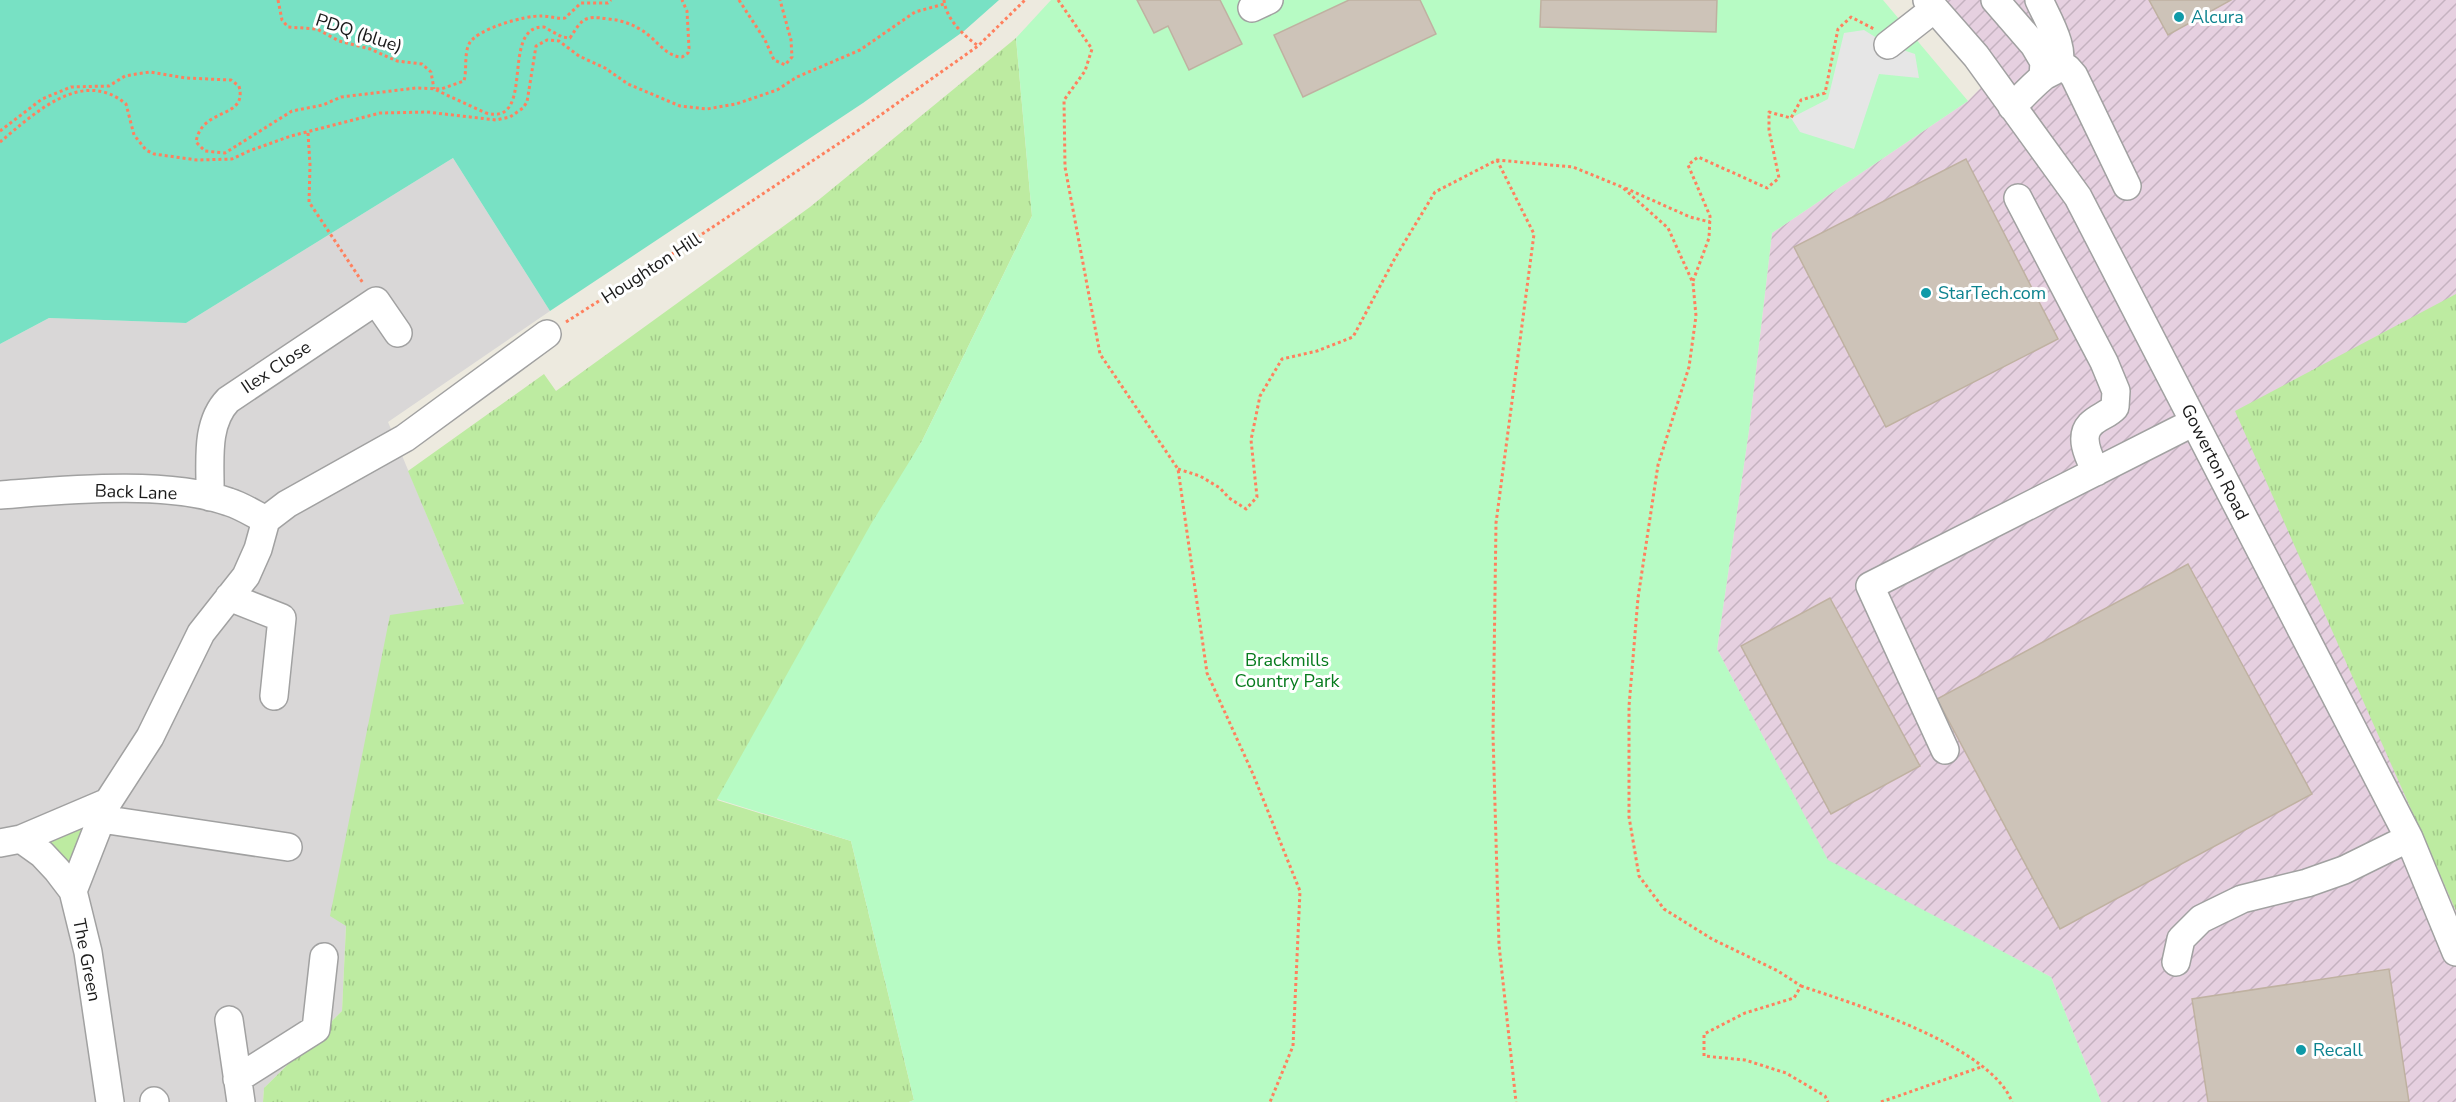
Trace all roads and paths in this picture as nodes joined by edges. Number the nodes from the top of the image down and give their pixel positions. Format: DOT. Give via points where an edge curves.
graph roads {
  1 [pos="278,0"];
  2 [pos="611,0"];
  3 [pos="682,0"];
  4 [pos="740,0"];
  5 [pos="780,0"];
  6 [pos="1025,0"];
  7 [pos="1058,0"];
  8 [pos="1995,0"];
  9 [pos="2039,0"];
  10 [pos="944,2"];
  11 [pos="1930,4"];
  12 [pos="1890,43"];
  13 [pos="978,46"];
  14 [pos="2051,70"];
  15 [pos="434,88"];
  16 [pos="2012,106"];
  17 [pos="0,131"];
  18 [pos="308,133"];
  19 [pos="0,142"];
  20 [pos="1497,160"];
  21 [pos="2127,186"];
  22 [pos="1622,187"];
  23 [pos="2018,198"];
  24 [pos="1710,222"];
  25 [pos="1693,282"];
  26 [pos="376,301"];
  27 [pos="398,333"];
  28 [pos="547,334"];
  29 [pos="2194,422"];
  30 [pos="1178,469"];
  31 [pos="2096,472"];
  32 [pos="0,495"];
  33 [pos="210,496"];
  34 [pos="266,520"];
  35 [pos="230,597"];
  36 [pos="274,696"];
  37 [pos="1945,750"];
  38 [pos="104,811"];
  39 [pos="2409,838"];
  40 [pos="11,841"];
  41 [pos="288,847"];
  42 [pos="73,891"];
  43 [pos="2456,952"];
  44 [pos="324,957"];
  45 [pos="2176,962"];
  46 [pos="1801,986"];
  47 [pos="229,1020"];
  48 [pos="1981,1067"];
  49 [pos="239,1090"];
  50 [pos="110,1102"];
  51 [pos="1270,1102"];
  52 [pos="1516,1102"];
  53 [pos="1828,1102"];
  54 [pos="1881,1102"];
  55 [pos="2012,1102"];
  1 -- 15 [label="path, PDQ (blue)" via="282,20 288,27 316,29 339,42 397,61 422,63 431,72"];
  2 -- 15 [label="path" via="580,3 562,19 538,16 483,32 467,46 463,82"];
  3 -- 15 [label="path" via="687,11 689,48 682,57 666,51 633,25 591,17 578,24 570,38 544,27 526,35 520,48 512,102 504,111 486,113"];
  4 -- 5 [label="path" via="774,60 785,65 792,57 791,40"];
  6 -- 13 [label="path, Houghton Hill"];
  7 -- 30 [label="path" via="1092,49 1085,71 1065,100 1065,167 1100,354"];
  8 -- 14 [label="street"];
  9 -- 14 [label="street" via="2058,42 2060,55"];
  10 -- 13 [label="path" via="957,28"];
  10 -- 18 [label="path" via="915,12 860,50 797,77 777,90 729,106 680,106 628,84 553,39 536,46 527,102 510,117 496,120 427,112 380,113"];
  11 -- 12 [label="street"];
  11 -- 16 [label="street, Gowerton Road" via="1976,56"];
  12 -- 24 [label="path" via="1851,17 1838,29 1825,93 1801,100 1791,118 1769,112 1779,178 1767,188 1698,157 1688,165"];
  13 -- 28 [label="path, Houghton Hill" via="845,139"];
  14 -- 16 [label="street"];
  14 -- 21 [label="street" via="2067,68 2074,75"];
  15 -- 17 [label="path" via="341,97 292,111 225,153 205,151 196,142 197,137 206,123 240,104 239,86 231,80 197,80 150,72 125,76 109,86 71,87 42,99"];
  16 -- 29 [label="street, Gowerton Road" via="2078,197"];
  18 -- 19 [label="path" via="224,160 154,154 134,135 126,104 105,93 88,90 71,93 45,107"];
  18 -- 26 [label="path" via="309,202"];
  20 -- 22 [label="path" via="1573,167"];
  20 -- 30 [label="path" via="1435,192 1353,337 1282,359 1260,396 1251,440 1257,497 1246,508 1200,476"];
  20 -- 52 [label="path" via="1534,234 1496,523 1493,735 1499,945"];
  22 -- 24 [label="path"];
  22 -- 25 [label="path" via="1668,228"];
  23 -- 31 [label="street" via="2116,391 2115,408 2086,431 2087,453"];
  24 -- 25 [label="path" via="1709,238"];
  25 -- 46 [label="path" via="1696,316 1689,367 1658,465 1638,598 1629,706 1629,817 1639,876 1664,909"];
  26 -- 27 [label="street"];
  26 -- 33 [label="street, Ilex Close" via="222,406 212,431"];
  28 -- 34 [label="street" via="405,438 287,504"];
  29 -- 31 [label="street"];
  29 -- 39 [label="street, Gowerton Road"];
  30 -- 51 [label="path" via="1207,673 1253,774 1299,891 1293,1046"];
  31 -- 37 [label="street" via="1870,586"];
  32 -- 33 [label="street, Back Lane" via="156,489"];
  33 -- 34 [label="street, Back Lane"];
  34 -- 35 [label="street" via="246,576"];
  35 -- 36 [label="street" via="282,618"];
  35 -- 38 [label="street" via="201,633 150,737"];
  38 -- 40 [label="street"];
  38 -- 41 [label="street"];
  38 -- 42 [label="street"];
  39 -- 43 [label="street, Gowerton Road"];
  39 -- 45 [label="street" via="2344,870 2242,899 2201,919 2181,939"];
  40 -- 42 [label="street, The Green" via="42,854"];
  42 -- 50 [label="street, The Green" via="88,952"];
  44 -- 49 [label="street" via="316,1029"];
  46 -- 48 [label="path" via="1880,1013 1962,1051"];
  46 -- 53 [label="path" via="1794,998 1745,1013 1704,1034 1704,1056 1744,1060 1786,1073 1826,1096"];
  47 -- 49 [label="street"];
  48 -- 54 [label="path"];
  48 -- 55 [label="path" via="2007,1090"];
}
